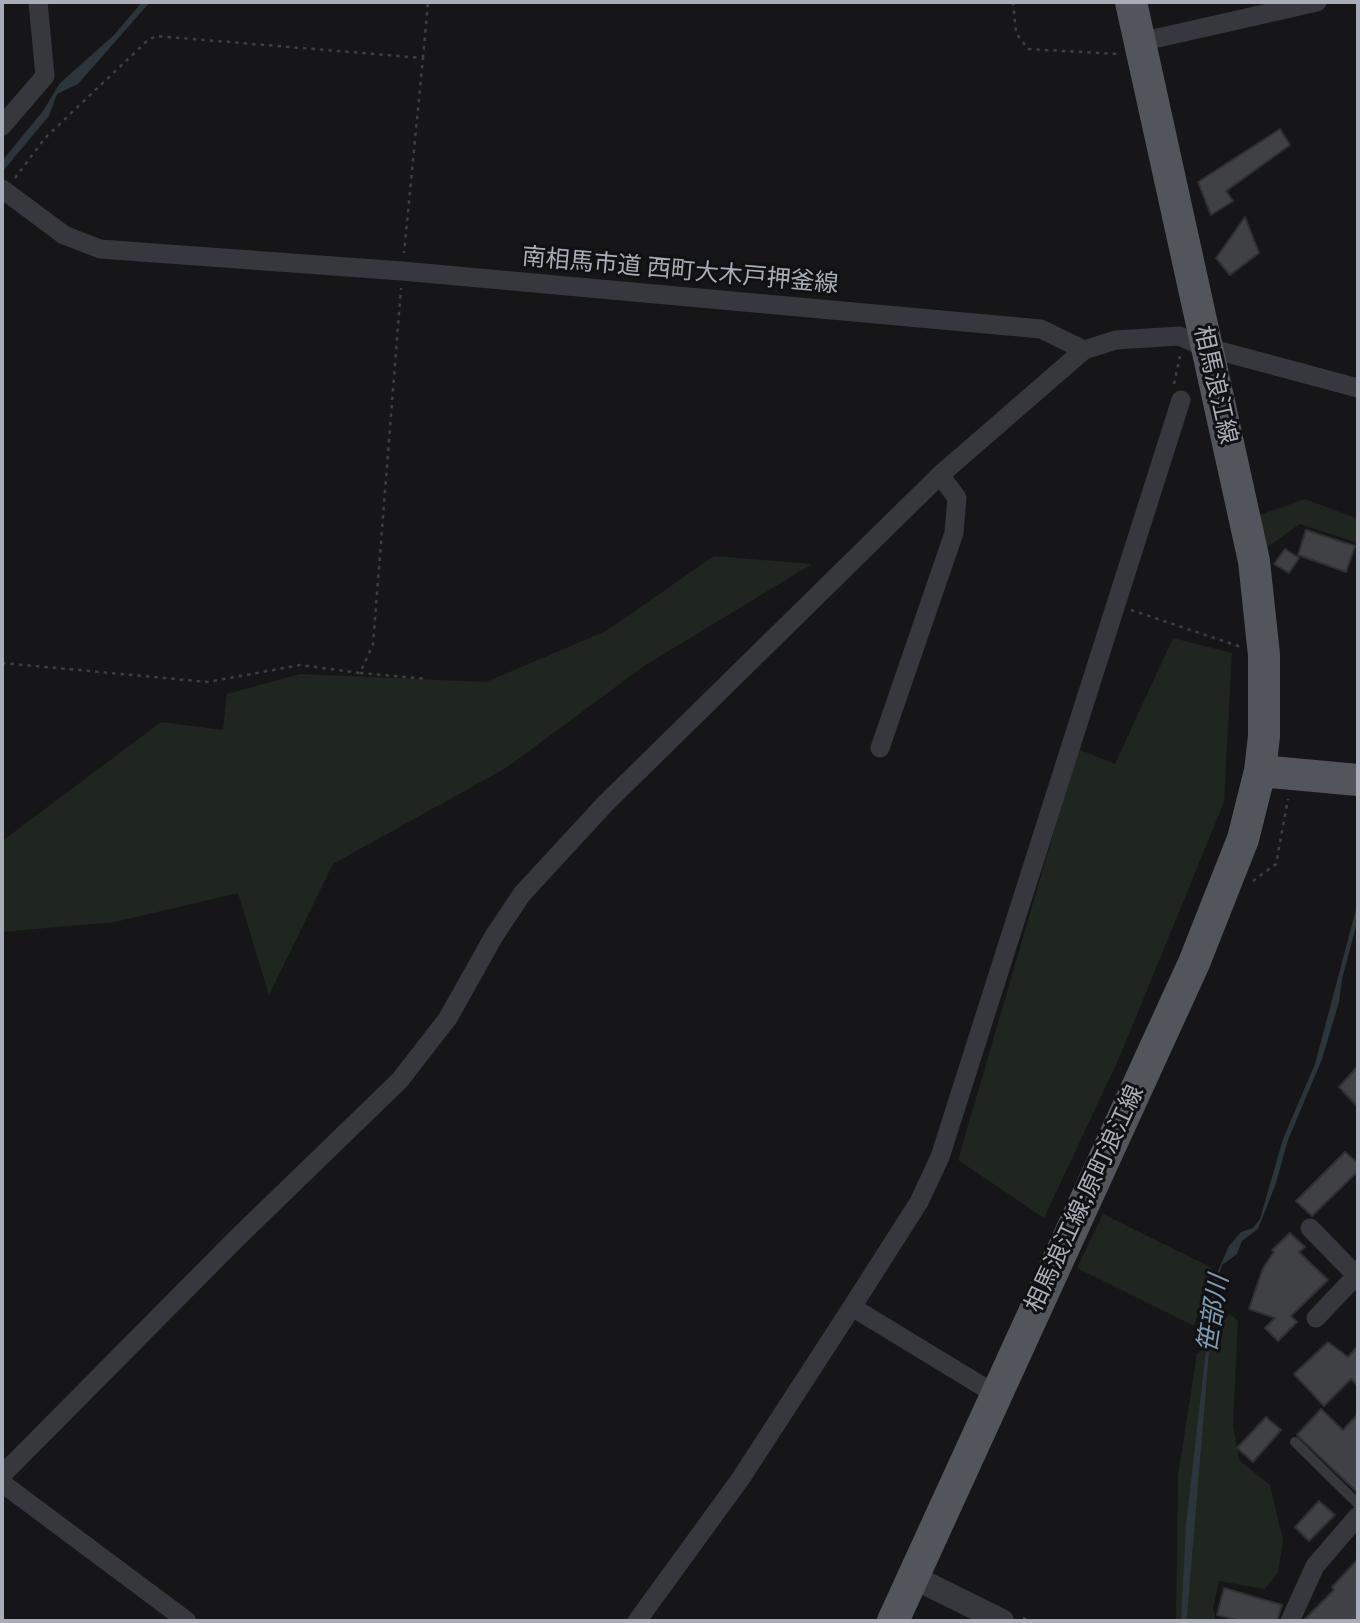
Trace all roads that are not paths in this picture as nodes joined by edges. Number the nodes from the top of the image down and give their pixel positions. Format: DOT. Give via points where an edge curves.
graph roads {
  1 [pos="38,2"];
  2 [pos="1131,2"];
  3 [pos="1317,2"];
  4 [pos="1141,46"];
  5 [pos="2,126"];
  6 [pos="3,190"];
  7 [pos="1193,347"];
  8 [pos="1084,350"];
  9 [pos="1358,388"];
  10 [pos="1177,395"];
  11 [pos="940,475"];
  12 [pos="880,748"];
  13 [pos="1260,771"];
  14 [pos="1358,780"];
  15 [pos="1310,1228"];
  16 [pos="1357,1276"];
  17 [pos="852,1307"];
  18 [pos="1316,1318"];
  19 [pos="995,1394"];
  20 [pos="1295,1442"];
  21 [pos="2,1475"];
  22 [pos="2,1483"];
  23 [pos="1358,1504"];
  24 [pos="1358,1516"];
  25 [pos="914,1577"];
  26 [pos="187,1621"];
  27 [pos="637,1621"];
  28 [pos="893,1621"];
  29 [pos="1002,1621"];
  30 [pos="1290,1621"];
  1 -- 5 [label="street" via="45,76"];
  2 -- 4 [label="main road, 相馬浪江線"];
  3 -- 4 [label="street"];
  4 -- 7 [label="main road, 相馬浪江線"];
  6 -- 8 [label="street, 南相馬市道 西町大木戸押釜線" via="64,234 100,249 1041,328"];
  7 -- 8 [label="street" via="1179,336 1116,340"];
  7 -- 9 [label="street"];
  7 -- 13 [label="main road, 相馬浪江線" via="1246,515 1261,605 1264,736"];
  8 -- 11 [label="street"];
  10 -- 17 [label="street" via="1117,606 940,1157 919,1202"];
  11 -- 12 [label="street" via="957,498 954,533"];
  11 -- 21 [label="street" via="685,723 522,894 448,1018 400,1080"];
  13 -- 14 [label="main road"];
  13 -- 19 [label="main road, 相馬浪江線;原町浪江線" via="1243,839 1194,963"];
  15 -- 16 [label="street"];
  16 -- 18 [label="street"];
  17 -- 19 [label="street"];
  17 -- 27 [label="street" via="741,1478"];
  19 -- 25 [label="main road, 相馬浪江線;原町浪江線"];
  20 -- 23 [label="lane"];
  22 -- 26 [label="street"];
  24 -- 30 [label="street" via="1315,1566"];
  25 -- 28 [label="main road, 相馬浪江線;原町浪江線"];
  25 -- 29 [label="street"];
}
